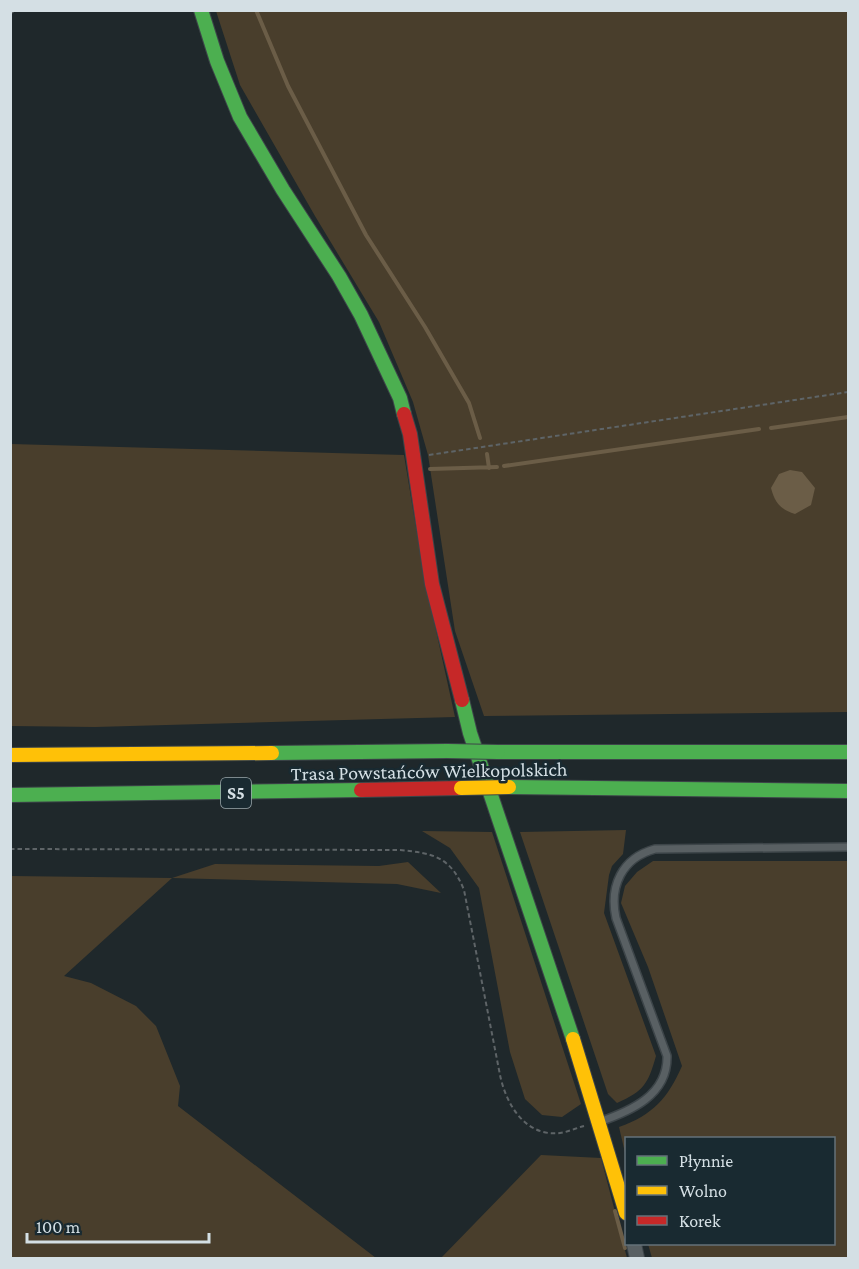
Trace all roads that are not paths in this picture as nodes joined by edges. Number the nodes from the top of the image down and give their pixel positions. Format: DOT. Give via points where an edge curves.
graph roads {
  1 [pos="201,10"];
  2 [pos="849,752"];
  3 [pos="10,755"];
  4 [pos="849,791"];
  5 [pos="10,795"];
  6 [pos="849,847"];
  7 [pos="600,1122"];
  8 [pos="625,1206"];
  1 -- 7 [label="main road" via="240,117 339,276 400,398 414,457 432,584 470,733"];
  2 -- 3 [label="main road, Trasa Powstańców Wielkopolskich / S5, bridge"];
  4 -- 5 [label="main road, Trasa Powstańców Wielkopolskich / S5, bridge" via="461,788"];
  6 -- 7 [label="lane" via="655,849 643,853 624,870 614,891 616,918 667,1064 661,1081 648,1098 629,1111"];
  7 -- 8 [label="main road"];
}
